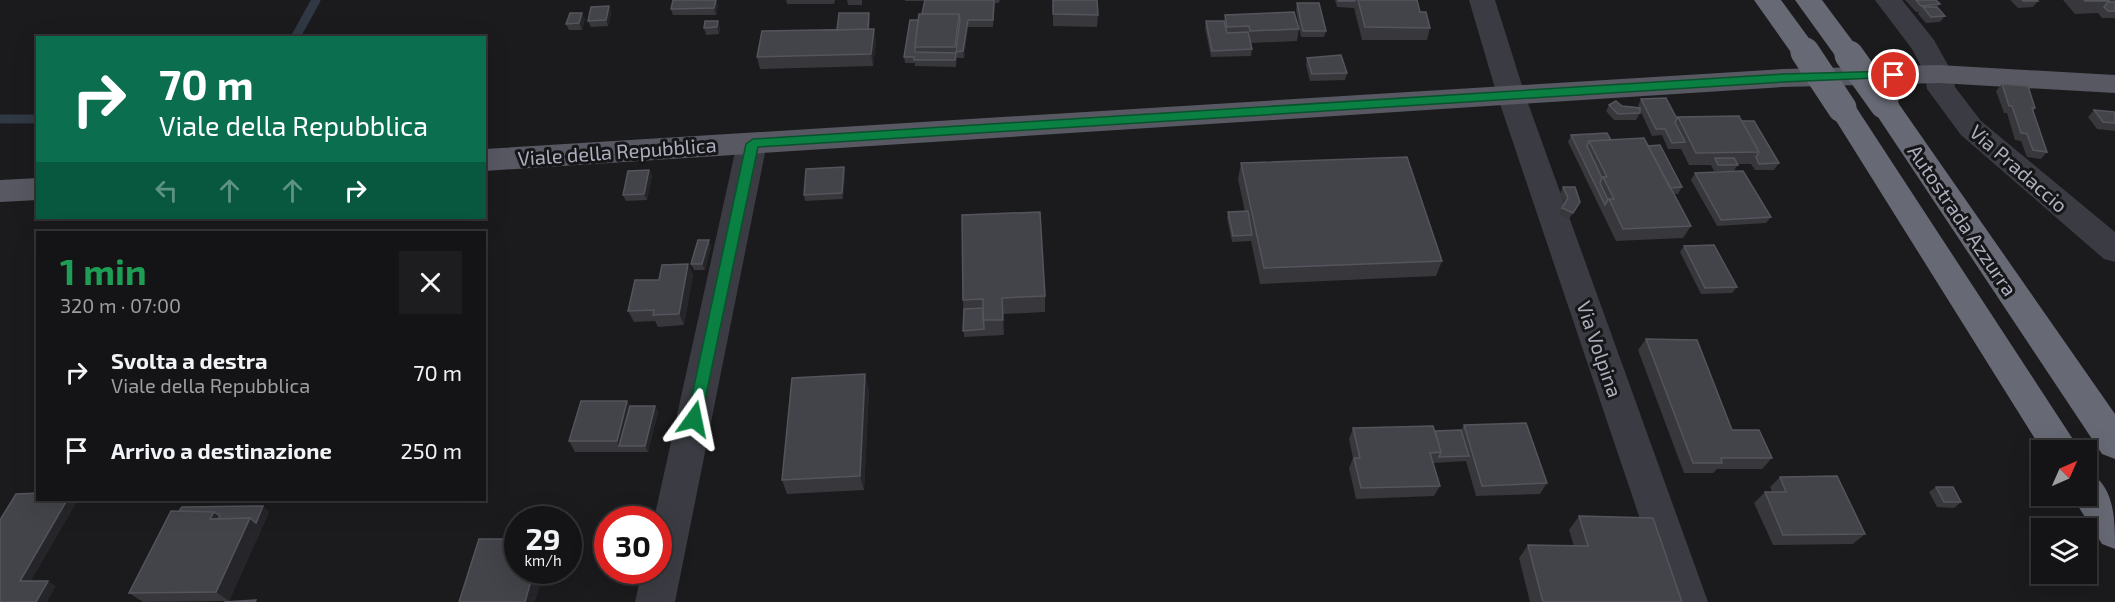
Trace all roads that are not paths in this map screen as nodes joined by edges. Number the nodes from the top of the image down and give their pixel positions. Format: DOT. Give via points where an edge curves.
graph roads {
  1 [pos="1482,0"];
  2 [pos="1767,0"];
  3 [pos="1808,0"];
  4 [pos="1888,0"];
  5 [pos="1939,74"];
  6 [pos="2115,84"];
  7 [pos="1511,95"];
  8 [pos="753,144"];
  9 [pos="486,160"];
  10 [pos="36,189"];
  11 [pos="0,191"];
  12 [pos="2115,250"];
  13 [pos="2056,440"];
  14 [pos="2115,442"];
  15 [pos="2097,504"];
  16 [pos="2115,531"];
  17 [pos="655,602"];
  18 [pos="1688,602"];
  1 -- 7 [label="street, Via Volpina"];
  2 -- 13 [label="highway, Autostrada Azzurra, bridge" via="1842,108"];
  3 -- 14 [label="highway, Autostrada Azzurra, bridge" via="1884,104"];
  4 -- 5 [label="street, Via Pradaccio" via="1924,46"];
  5 -- 6 [label="main road, Viale della Repubblica"];
  5 -- 7 [label="main road, Viale della Repubblica" via="1783,78"];
  5 -- 12 [label="street, Via Pradaccio" via="1941,89 1971,128"];
  7 -- 8 [label="main road, Viale della Repubblica"];
  7 -- 18 [label="street, Via Volpina"];
  8 -- 9 [label="main road, Viale della Repubblica"];
  8 -- 17 [label="street"];
  10 -- 11 [label="main road"];
  15 -- 16 [label="highway"];
}
